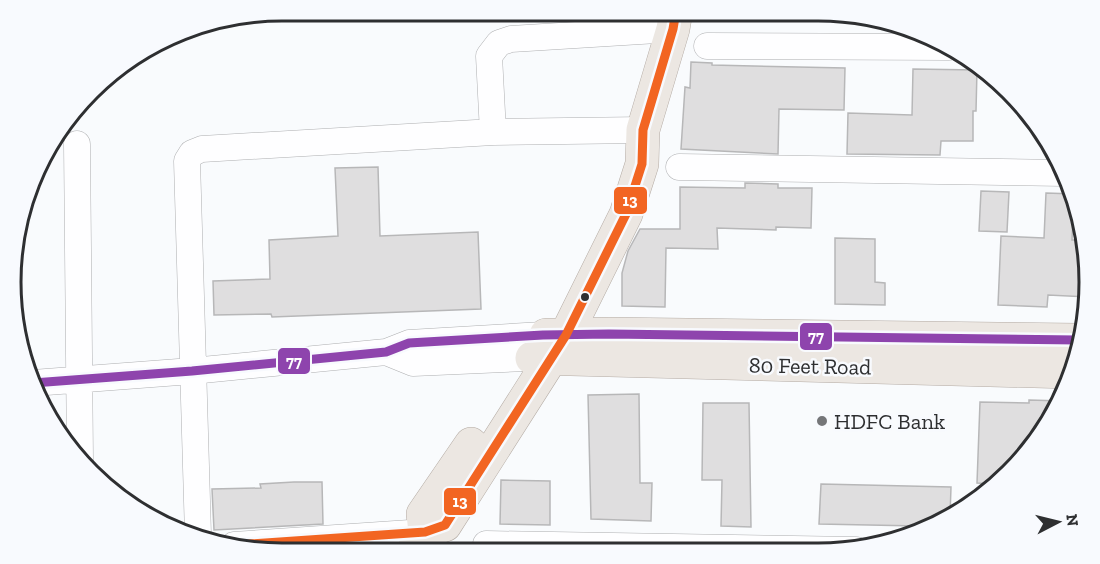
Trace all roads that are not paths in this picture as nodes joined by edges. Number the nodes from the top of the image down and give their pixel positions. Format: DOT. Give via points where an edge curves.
graph roads {
  1 [pos="665,21"];
  2 [pos="674,21"];
  3 [pos="707,46"];
  4 [pos="931,47"];
  5 [pos="643,130"];
  6 [pos="493,132"];
  7 [pos="76,144"];
  8 [pos="679,167"];
  9 [pos="1055,173"];
  10 [pos="1072,340"];
  11 [pos="547,347"];
  12 [pos="192,371"];
  13 [pos="1063,372"];
  14 [pos="78,380"];
  15 [pos="41,382"];
  16 [pos="80,447"];
  17 [pos="198,529"];
  18 [pos="419,542"];
  19 [pos="357,543"];
  1 -- 6 [label="street" via="499,43 489,56"];
  2 -- 5 [label="main road"];
  3 -- 4 [label="street"];
  5 -- 6 [label="street"];
  5 -- 11 [label="main road" via="642,164 626,214"];
  6 -- 12 [label="street" via="202,149 192,153 187,161"];
  7 -- 14 [label="street"];
  8 -- 9 [label="street"];
  10 -- 11 [label="main road, 80 Feet Road"];
  11 -- 12 [label="street" via="413,363 386,351"];
  11 -- 13 [label="main road, 80 Feet Road"];
  11 -- 18 [label="main road" via="445,525"];
  12 -- 14 [label="street"];
  12 -- 17 [label="street"];
  14 -- 15 [label="street"];
  14 -- 16 [label="street"];
  18 -- 19 [label="street"];
}
